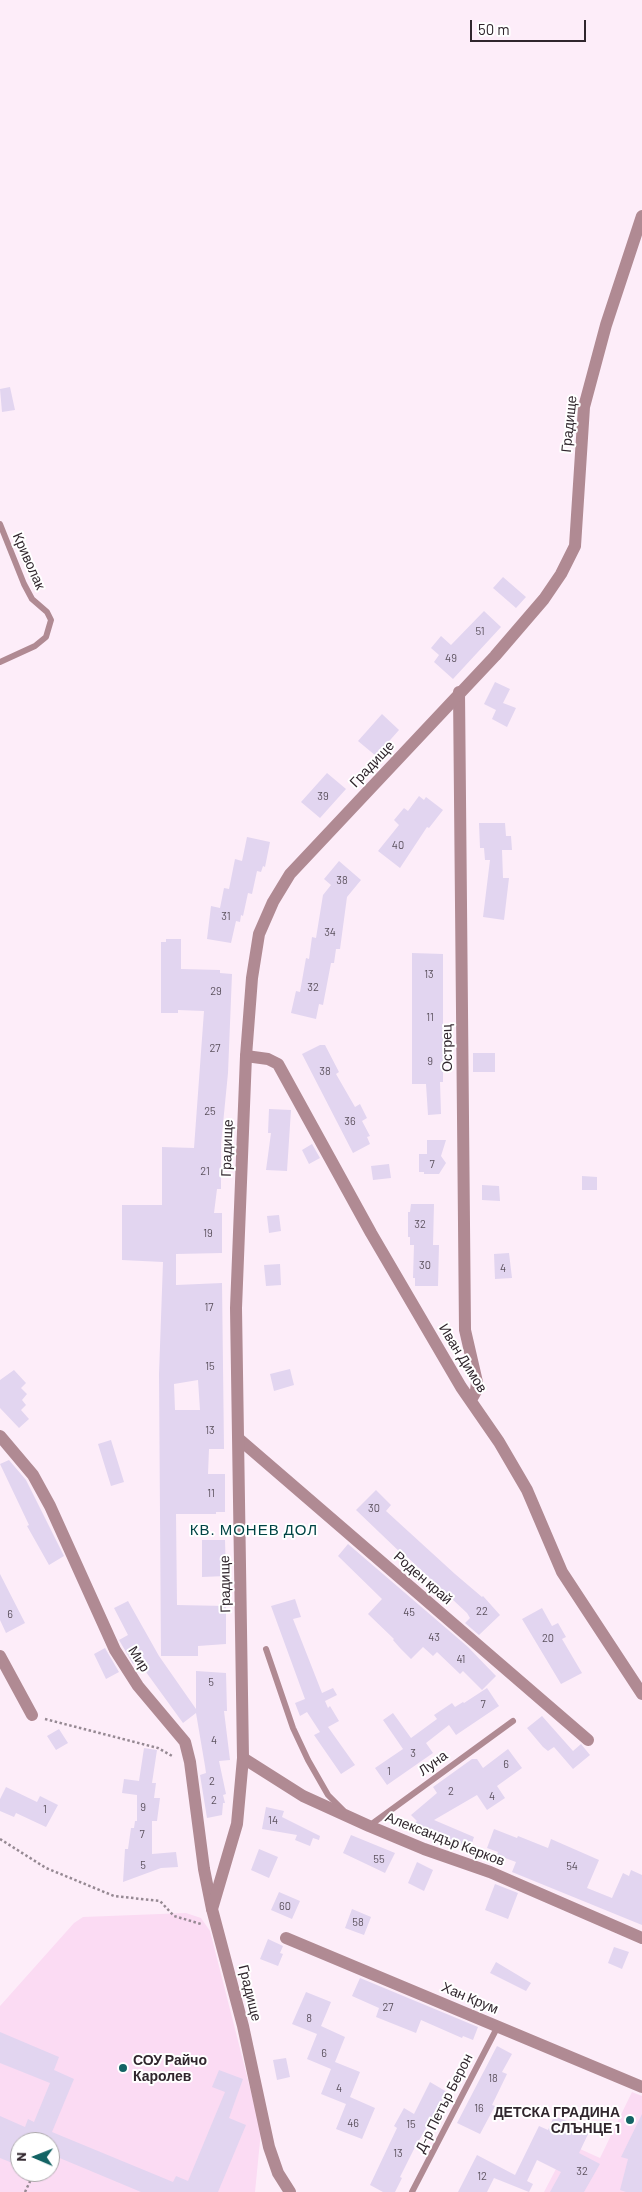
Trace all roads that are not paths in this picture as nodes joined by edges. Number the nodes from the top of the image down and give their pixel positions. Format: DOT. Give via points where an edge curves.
graph roads {
  1 [pos="642,216"];
  2 [pos="0,524"];
  3 [pos="0,662"];
  4 [pos="459,692"];
  5 [pos="246,1056"];
  6 [pos="471,1400"];
  7 [pos="0,1436"];
  8 [pos="239,1439"];
  9 [pos="266,1649"];
  10 [pos="0,1656"];
  11 [pos="642,1694"];
  12 [pos="32,1716"];
  13 [pos="513,1721"];
  14 [pos="588,1740"];
  15 [pos="243,1758"];
  16 [pos="351,1818"];
  17 [pos="369,1826"];
  18 [pos="212,1909"];
  19 [pos="286,1938"];
  20 [pos="642,1938"];
  21 [pos="498,2026"];
  22 [pos="642,2087"];
  23 [pos="290,2192"];
  24 [pos="412,2192"];
  1 -- 4 [label="street, Градище" via="606,325 584,407 575,546 544,600"];
  2 -- 3 [label="lane, Криволак" via="24,584 32,599 51,620 46,637 35,646"];
  4 -- 5 [label="street, Градище" via="290,874 273,902 259,934"];
  4 -- 6 [label="street, Острец" via="464,1330 477,1382"];
  5 -- 6 [label="street, Иван Димов" via="278,1064 371,1233"];
  5 -- 8 [label="street, Градище" via="236,1308"];
  6 -- 11 [label="street, Иван Димов" via="527,1490 562,1572"];
  7 -- 18 [label="street, Мир" via="33,1475 50,1506 115,1650 138,1686 185,1742"];
  8 -- 14 [label="street, Роден край"];
  8 -- 15 [label="street, Градище"];
  9 -- 16 [label="lane" via="293,1728 308,1760 328,1795"];
  10 -- 12 [label="street"];
  13 -- 17 [label="lane, Луна"];
  15 -- 16 [label="street, Александър Керков" via="303,1796"];
  15 -- 18 [label="street, Градище" via="236,1824"];
  16 -- 17 [label="street, Александър Керков"];
  17 -- 20 [label="street, Александър Керков" via="490,1872"];
  18 -- 23 [label="street, Градище" via="270,2147 278,2173"];
  19 -- 21 [label="street, Хан Крум"];
  21 -- 22 [label="street, Хан Крум"];
  21 -- 24 [label="lane, Д-р Петър Берон"];
}
